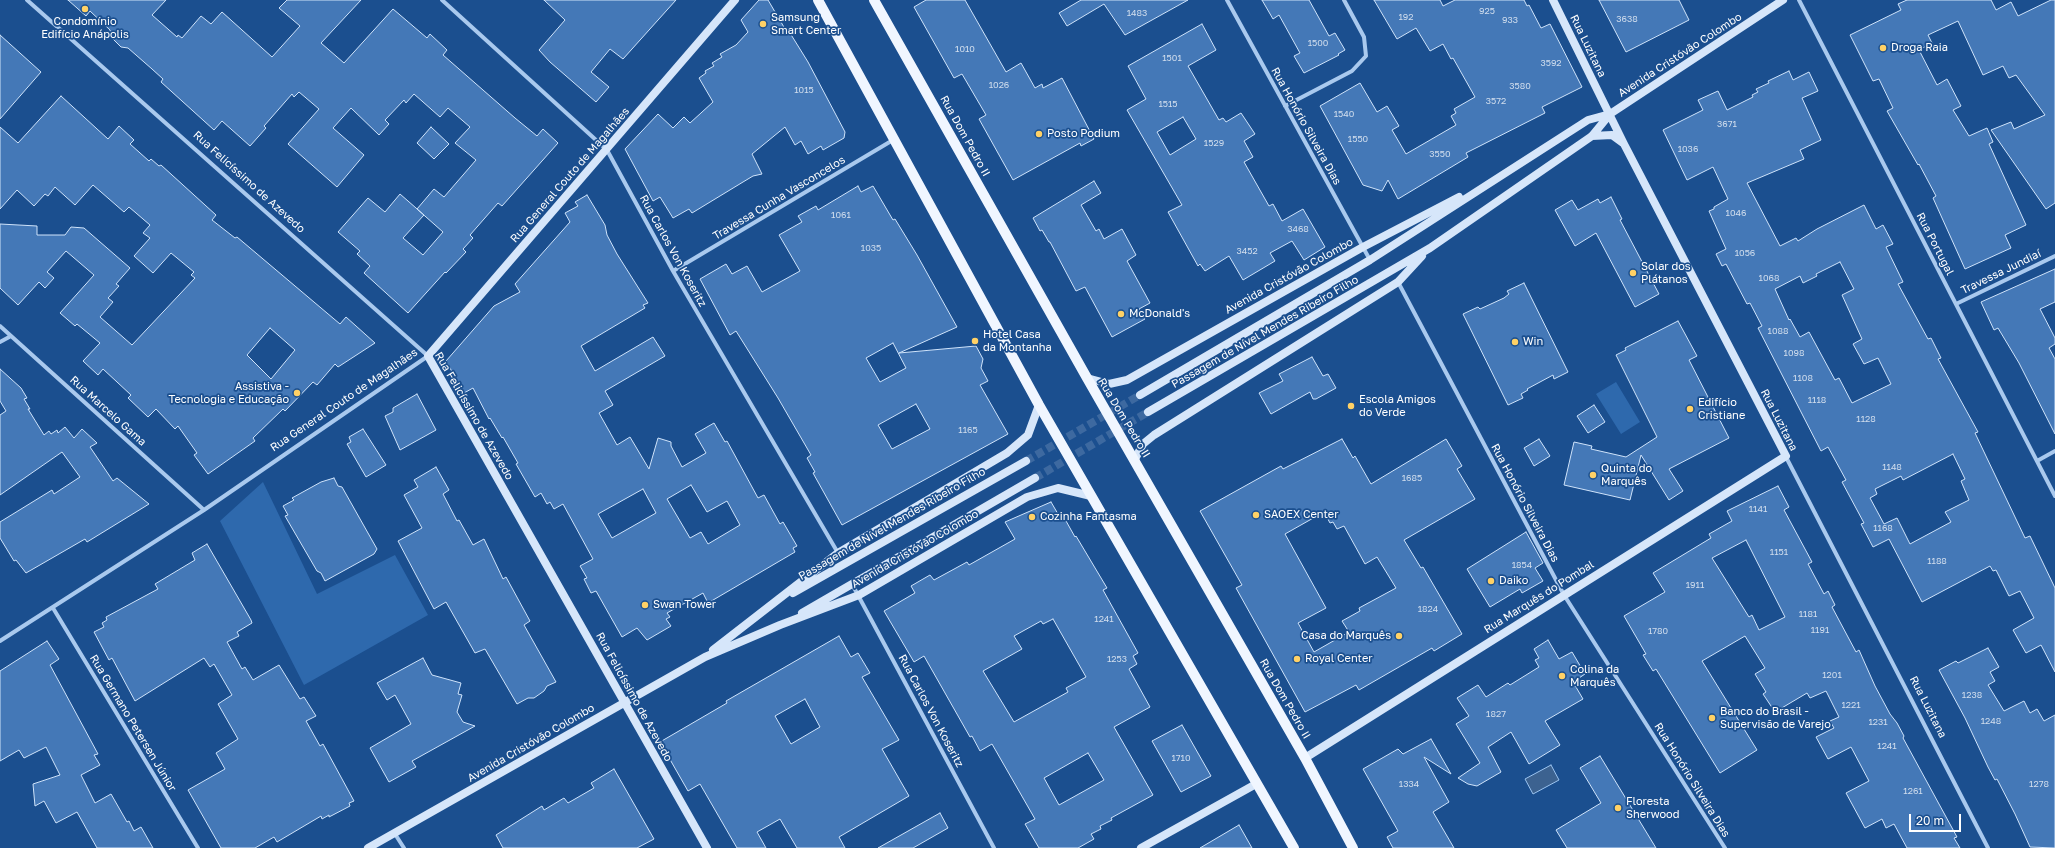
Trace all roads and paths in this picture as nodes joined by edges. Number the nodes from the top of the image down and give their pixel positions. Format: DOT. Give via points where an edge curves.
graph roads {
  1 [pos="27,0"];
  2 [pos="442,0"];
  3 [pos="735,0"];
  4 [pos="818,0"];
  5 [pos="874,0"];
  6 [pos="1227,0"];
  7 [pos="1344,0"];
  8 [pos="1553,0"];
  9 [pos="1783,0"];
  10 [pos="1799,0"];
  11 [pos="1285,106"];
  12 [pos="1610,114"];
  13 [pos="1592,136"];
  14 [pos="893,140"];
  15 [pos="1624,144"];
  16 [pos="607,150"];
  17 [pos="1500,175"];
  18 [pos="1363,247"];
  19 [pos="1430,248"];
  20 [pos="2055,256"];
  21 [pos="1370,260"];
  22 [pos="674,271"];
  23 [pos="1393,271"];
  24 [pos="1398,282"];
  25 [pos="1956,304"];
  26 [pos="0,326"];
  27 [pos="11,336"];
  28 [pos="0,342"];
  29 [pos="428,356"];
  30 [pos="1087,378"];
  31 [pos="1140,395"];
  32 [pos="1039,405"];
  33 [pos="1148,412"];
  34 [pos="2055,451"];
  35 [pos="1786,456"];
  36 [pos="1135,459"];
  37 [pos="1026,461"];
  38 [pos="2037,461"];
  39 [pos="1035,478"];
  40 [pos="1091,496"];
  41 [pos="2055,496"];
  42 [pos="204,510"];
  43 [pos="838,553"];
  44 [pos="852,584"];
  45 [pos="1564,595"];
  46 [pos="859,596"];
  47 [pos="769,607"];
  48 [pos="53,608"];
  49 [pos="780,625"];
  50 [pos="0,641"];
  51 [pos="705,657"];
  52 [pos="625,703"];
  53 [pos="1305,758"];
  54 [pos="1256,784"];
  55 [pos="395,834"];
  56 [pos="198,848"];
  57 [pos="368,848"];
  58 [pos="404,848"];
  59 [pos="707,848"];
  60 [pos="994,848"];
  61 [pos="1141,848"];
  62 [pos="1294,848"];
  63 [pos="1353,848"];
  64 [pos="1725,848"];
  65 [pos="1988,848"];
  1 -- 29 [label="street, Rua Felicíssimo de Azevedo"];
  2 -- 16 [label="street, Rua Carlos Von Koseritz"];
  3 -- 16 [label="main road, Rua General Couto de Magalhães"];
  4 -- 14 [label="main road"];
  5 -- 30 [label="main road, Rua Dom Pedro II"];
  6 -- 11 [label="street, Rua Honório Silveira Dias"];
  7 -- 11 [label="street" via="1364,37 1366,56 1352,71"];
  8 -- 12 [label="main road, Rua Luzitana"];
  9 -- 12 [label="main road, Avenida Cristóvão Colombo"];
  10 -- 25 [label="street, Rua Portugal"];
  11 -- 18 [label="street, Rua Honório Silveira Dias"];
  12 -- 13 [label="main road, Avenida Cristóvão Colombo"];
  12 -- 15 [label="main road, Rua Luzitana"];
  12 -- 17 [label="main road, Avenida Cristóvão Colombo" via="1588,120"];
  13 -- 15 [label="main road" via="1612,135"];
  13 -- 19 [label="main road, Avenida Cristóvão Colombo"];
  14 -- 22 [label="street, Travessa Cunha Vasconcelos"];
  14 -- 32 [label="main road"];
  15 -- 35 [label="main road, Rua Luzitana"];
  16 -- 22 [label="street, Rua Carlos Von Koseritz"];
  16 -- 29 [label="main road, Rua General Couto de Magalhães"];
  17 -- 18 [label="main road, Avenida Cristóvão Colombo"];
  17 -- 21 [label="main road, Avenida Cristóvão Colombo"];
  18 -- 21 [label="street, Rua Honório Silveira Dias"];
  18 -- 30 [label="main road, Avenida Cristóvão Colombo" via="1127,380 1109,384"];
  19 -- 23 [label="main road, Avenida Cristóvão Colombo"];
  19 -- 24 [label="main road, Avenida Cristóvão Colombo"];
  20 -- 25 [label="street, Travessa Jundiaí"];
  21 -- 31 [label="main road, Passagem de Nível Mendes Ribeiro Filho"];
  22 -- 43 [label="street, Rua Carlos Von Koseritz"];
  23 -- 33 [label="main road, Passagem de Nível Mendes Ribeiro Filho"];
  24 -- 36 [label="main road, Avenida Cristóvão Colombo" via="1154,435 1143,444"];
  24 -- 45 [label="street, Rua Honório Silveira Dias"];
  25 -- 38 [label="street, Rua Portugal"];
  26 -- 27 [label="street, Rua Marcelo Gama"];
  27 -- 28 [label="street"];
  27 -- 42 [label="street, Rua Marcelo Gama"];
  29 -- 42 [label="street, Rua General Couto de Magalhães"];
  29 -- 52 [label="main road, Rua Felicíssimo de Azevedo"];
  30 -- 36 [label="main road, Rua Dom Pedro II"];
  32 -- 40 [label="main road"];
  32 -- 43 [label="main road, Avenida Cristóvão Colombo" via="1028,435 1007,453"];
  34 -- 38 [label="street"];
  35 -- 45 [label="main road, Rua Marquês do Pombal"];
  35 -- 65 [label="street, Rua Luzitana"];
  36 -- 53 [label="main road, Rua Dom Pedro II"];
  37 -- 47 [label="main road, Passagem de Nível Mendes Ribeiro Filho"];
  38 -- 41 [label="street, Rua Portugal"];
  39 -- 44 [label="main road"];
  40 -- 46 [label="main road, Avenida Cristóvão Colombo" via="1058,488 1027,497"];
  40 -- 54 [label="main road"];
  42 -- 48 [label="street, Rua General Couto de Magalhães"];
  43 -- 47 [label="main road, Avenida Cristóvão Colombo"];
  44 -- 46 [label="street, Rua Carlos Von Koseritz"];
  44 -- 49 [label="main road"];
  45 -- 53 [label="main road, Rua Marquês do Pombal"];
  45 -- 64 [label="street, Rua Honório Silveira Dias"];
  46 -- 49 [label="main road, Avenida Cristóvão Colombo"];
  46 -- 60 [label="street, Rua Carlos Von Koseritz"];
  47 -- 51 [label="main road, Avenida Cristóvão Colombo"];
  48 -- 50 [label="street, Rua General Couto de Magalhães"];
  48 -- 56 [label="street, Rua Germano Petersen Júnior"];
  49 -- 51 [label="main road, Avenida Cristóvão Colombo"];
  51 -- 52 [label="main road, Avenida Cristóvão Colombo"];
  52 -- 55 [label="main road, Avenida Cristóvão Colombo"];
  52 -- 59 [label="main road, Rua Felicíssimo de Azevedo"];
  53 -- 63 [label="main road, Rua Dom Pedro II"];
  54 -- 61 [label="main road"];
  54 -- 62 [label="main road"];
  55 -- 57 [label="main road, Avenida Cristóvão Colombo"];
  55 -- 58 [label="street"];
}
